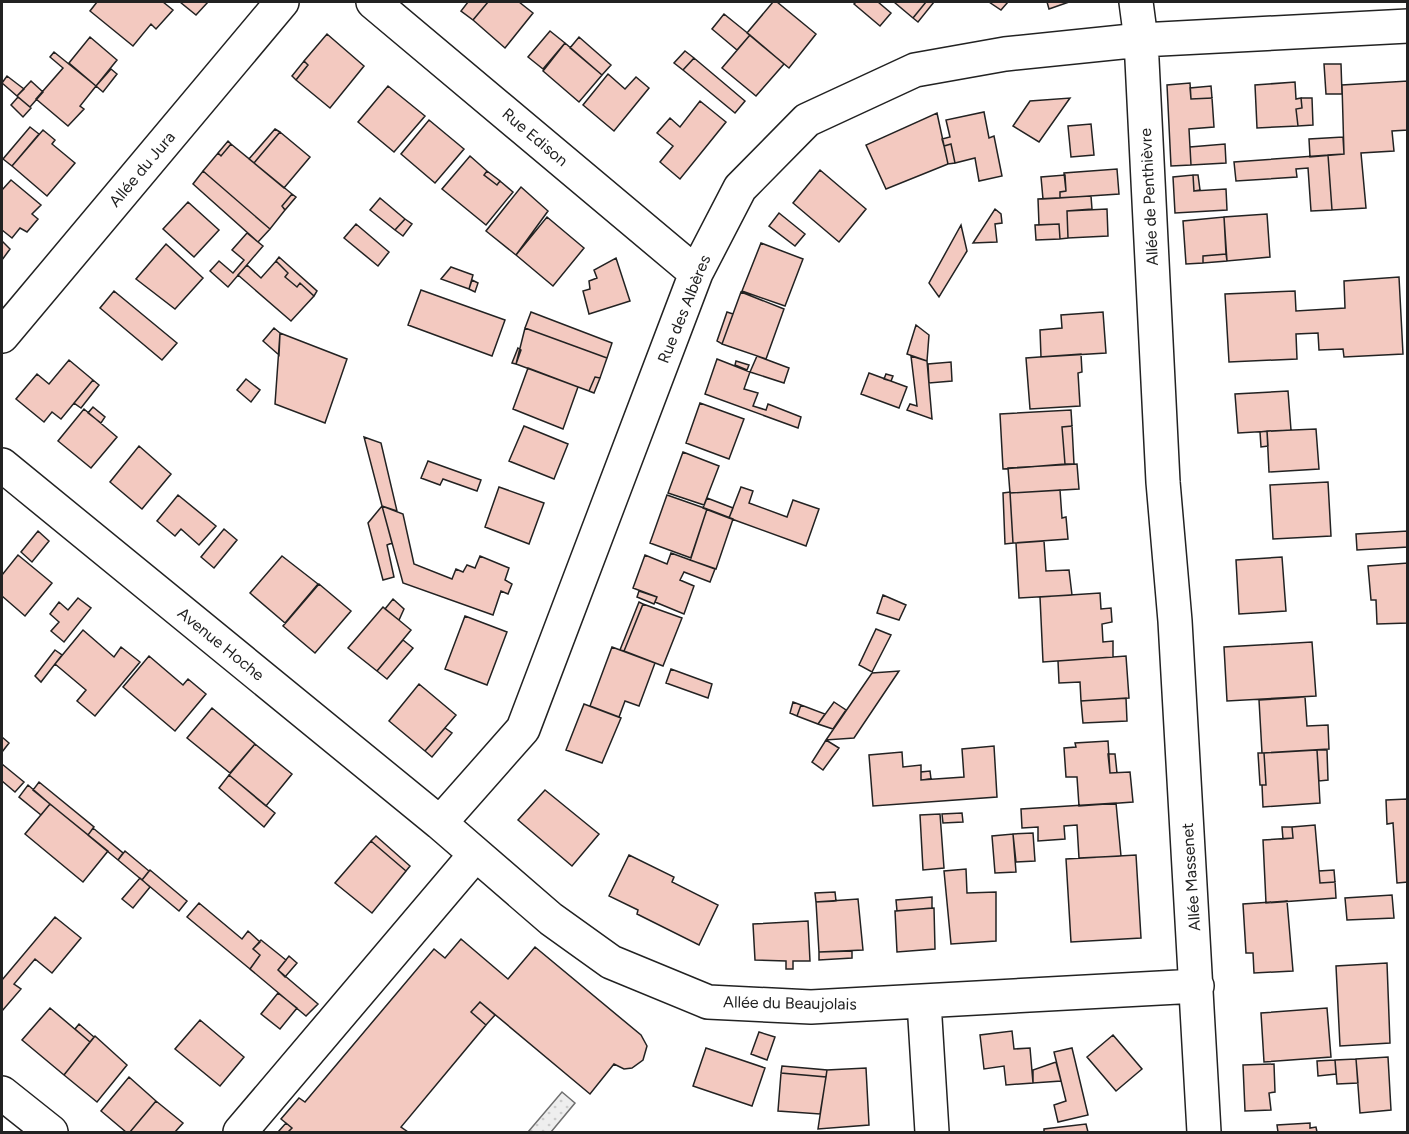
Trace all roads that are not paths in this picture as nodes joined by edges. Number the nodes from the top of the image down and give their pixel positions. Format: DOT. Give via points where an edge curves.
graph roads {
  1 [pos="282,2"];
  2 [pos="373,2"];
  3 [pos="1136,2"];
  4 [pos="1407,26"];
  5 [pos="1141,40"];
  6 [pos="696,273"];
  7 [pos="2,336"];
  8 [pos="2,465"];
  9 [pos="1175,621"];
  10 [pos="440,823"];
  11 [pos="475,855"];
  12 [pos="1197,986"];
  13 [pos="924,1002"];
  14 [pos="2,1092"];
  15 [pos="51,1132"];
  16 [pos="240,1132"];
  17 [pos="932,1132"];
  18 [pos="1204,1132"];
  1 -- 7 [label="street, Allée du Jura"];
  2 -- 6 [label="street, Rue Edison"];
  3 -- 5 [label="street, Allée de Penthièvre"];
  4 -- 5 [label="street"];
  5 -- 6 [label="street, Rue des Albères" via="1005,54 915,70 807,120 740,188"];
  5 -- 9 [label="street, Allée de Penthièvre" via="1163,482"];
  6 -- 10 [label="street, Rue des Albères" via="523,729"];
  8 -- 10 [label="street, Avenue Hoche"];
  9 -- 12 [label="street, Allée Massenet"];
  10 -- 11 [label="street, Allée du Beaujolais"];
  11 -- 13 [label="street, Allée du Beaujolais" via="551,919 611,962 708,1002 812,1007"];
  11 -- 16 [label="street"];
  12 -- 13 [label="street, Allée du Beaujolais"];
  12 -- 18 [label="street, Allée Massenet"];
  13 -- 17 [label="street"];
  14 -- 15 [label="street"];
}
